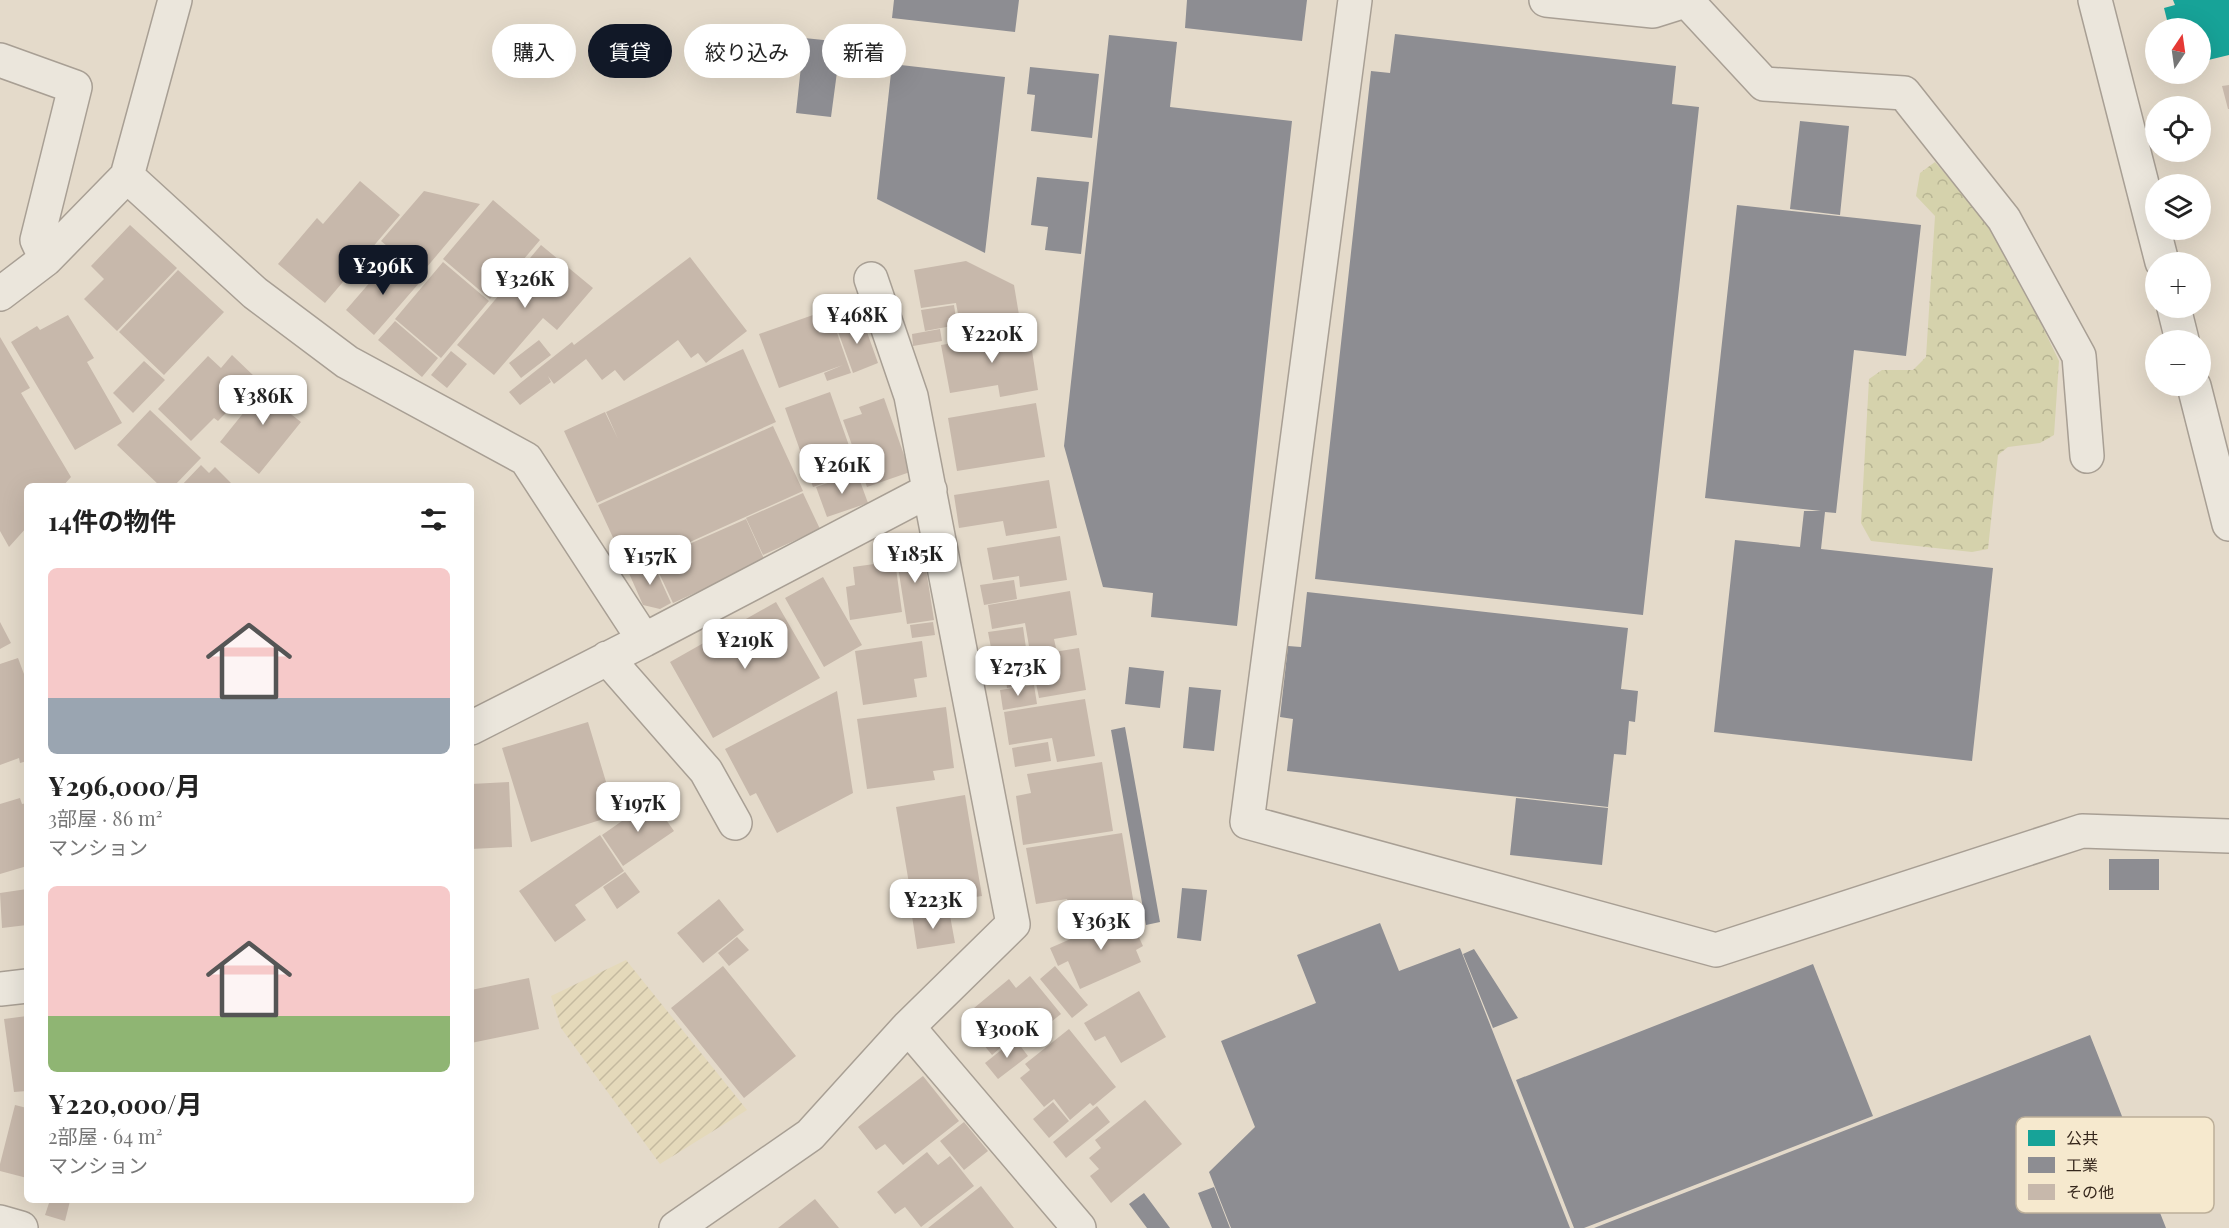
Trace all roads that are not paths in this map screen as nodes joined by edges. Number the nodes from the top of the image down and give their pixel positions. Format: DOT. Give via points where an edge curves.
graph roads {
  1 [pos="175,0"];
  2 [pos="1355,0"];
  3 [pos="1546,0"];
  4 [pos="1687,0"];
  5 [pos="2095,0"];
  6 [pos="0,60"];
  7 [pos="127,176"];
  8 [pos="2159,252"];
  9 [pos="46,259"];
  10 [pos="871,279"];
  11 [pos="0,294"];
  12 [pos="2197,396"];
  13 [pos="2086,456"];
  14 [pos="930,490"];
  15 [pos="2229,524"];
  16 [pos="644,640"];
  17 [pos="608,658"];
  18 [pos="474,726"];
  19 [pos="735,823"];
  20 [pos="2229,836"];
  21 [pos="24,986"];
  22 [pos="0,989"];
  23 [pos="908,1027"];
  24 [pos="0,1222"];
  25 [pos="21,1228"];
  26 [pos="676,1228"];
  27 [pos="1079,1228"];
  1 -- 7 [label="street"];
  2 -- 20 [label="street" via="1247,822 1716,950 2082,831"];
  3 -- 4 [label="street" via="1653,11"];
  4 -- 13 [label="street" via="1764,84 1904,93 2004,219 2079,356"];
  5 -- 8 [label="street"];
  6 -- 9 [label="street" via="75,87 37,240"];
  7 -- 9 [label="street"];
  7 -- 16 [label="street" via="255,293 347,362 526,459"];
  9 -- 11 [label="street"];
  10 -- 14 [label="street" via="911,396"];
  12 -- 15 [label="street"];
  14 -- 16 [label="street"];
  14 -- 23 [label="street" via="1013,924"];
  16 -- 17 [label="street"];
  17 -- 18 [label="street"];
  17 -- 19 [label="street" via="706,771"];
  21 -- 22 [label="street"];
  23 -- 26 [label="street" via="810,1135"];
  23 -- 27 [label="street"];
  24 -- 25 [label="street"];
}
